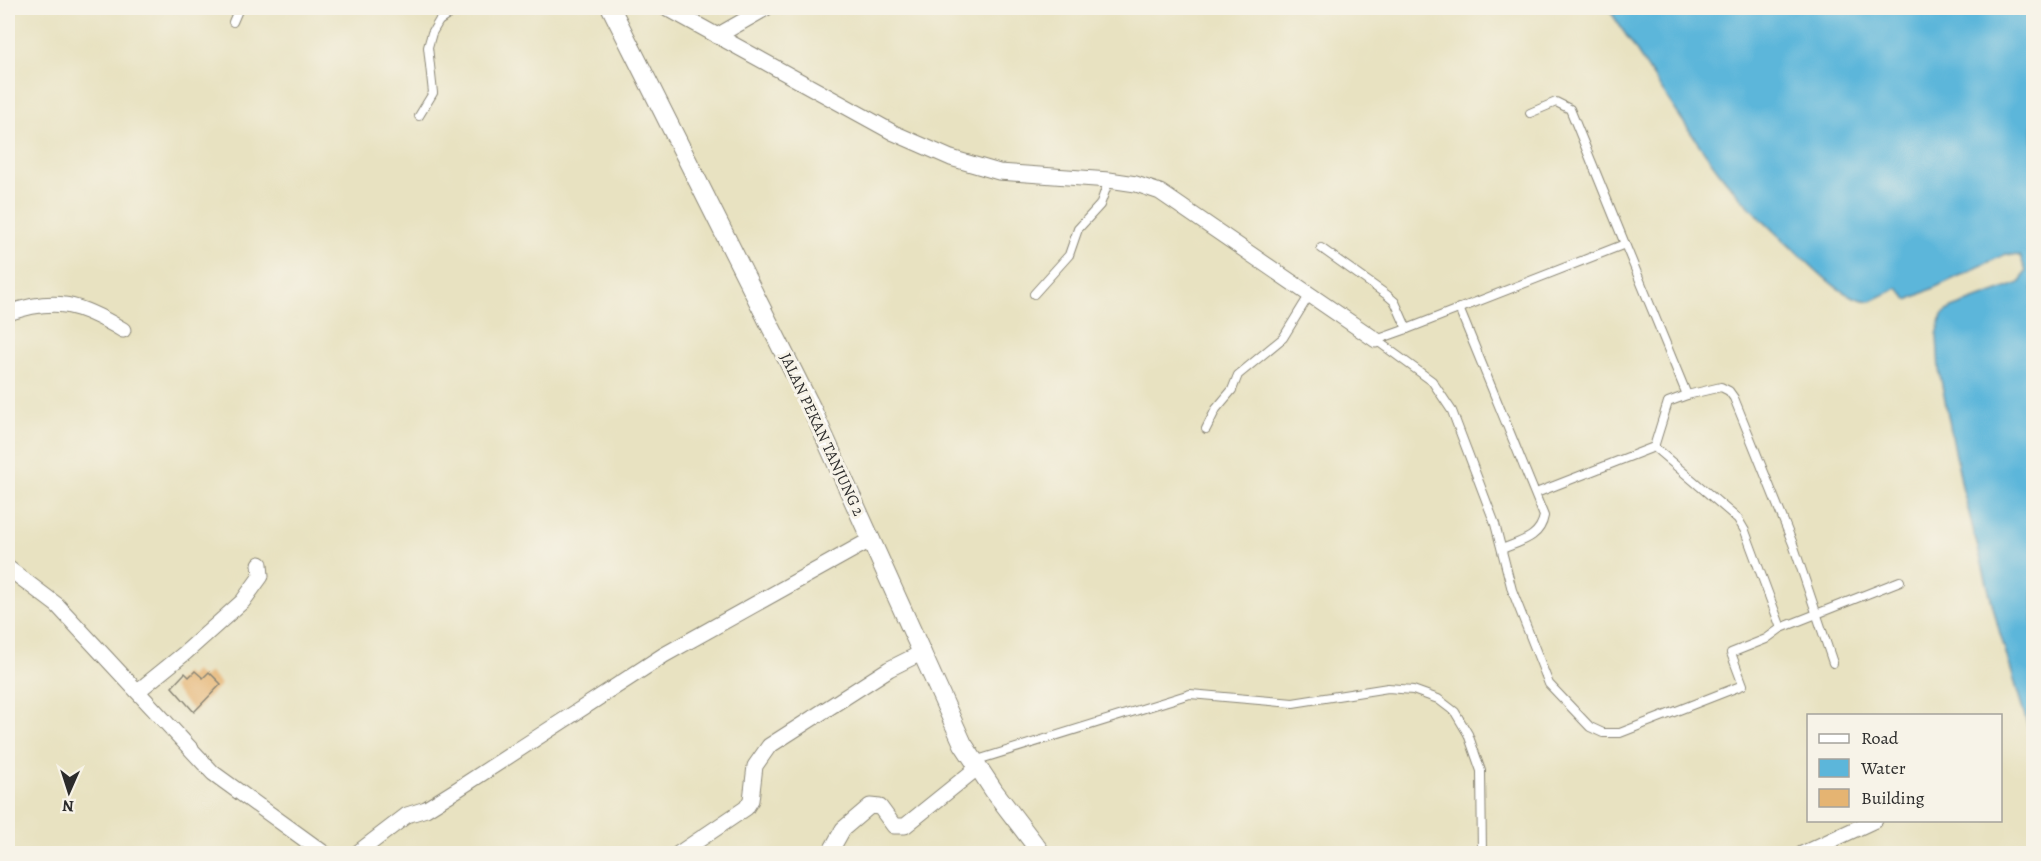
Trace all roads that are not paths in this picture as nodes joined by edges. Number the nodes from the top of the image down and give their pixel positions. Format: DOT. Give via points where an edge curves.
graph roads {
  1 [pos="239,8"];
  2 [pos="458,8"];
  3 [pos="611,8"];
  4 [pos="667,8"];
  5 [pos="766,8"];
  6 [pos="233,22"];
  7 [pos="717,36"];
  8 [pos="1530,114"];
  9 [pos="419,116"];
  10 [pos="1109,180"];
  11 [pos="1625,244"];
  12 [pos="1321,248"];
  13 [pos="1034,294"];
  14 [pos="1310,294"];
  15 [pos="1460,308"];
  16 [pos="8,313"];
  17 [pos="1407,328"];
  18 [pos="123,330"];
  19 [pos="1376,340"];
  20 [pos="1687,395"];
  21 [pos="1206,429"];
  22 [pos="1654,447"];
  23 [pos="1536,493"];
  24 [pos="872,538"];
  25 [pos="1502,549"];
  26 [pos="260,564"];
  27 [pos="8,568"];
  28 [pos="1900,581"];
  29 [pos="1815,614"];
  30 [pos="1781,628"];
  31 [pos="923,652"];
  32 [pos="1833,663"];
  33 [pos="138,691"];
  34 [pos="975,764"];
  35 [pos="1871,822"];
  36 [pos="325,854"];
  37 [pos="356,854"];
  38 [pos="678,854"];
  39 [pos="829,854"];
  40 [pos="1042,854"];
  41 [pos="1482,854"];
  42 [pos="1802,854"];
  1 -- 6 [label="lane"];
  2 -- 9 [label="lane" via="439,21 432,33 428,46 433,93"];
  3 -- 24 [label="street, JALAN PEKAN TANJUNG 2" via="741,263"];
  4 -- 7 [label="street"];
  5 -- 7 [label="street"];
  7 -- 10 [label="street" via="894,133 951,158 999,172"];
  8 -- 11 [label="lane" via="1556,102 1570,109"];
  10 -- 13 [label="lane" via="1100,205 1078,229 1070,255"];
  10 -- 14 [label="street" via="1160,192"];
  11 -- 15 [label="lane"];
  11 -- 20 [label="lane"];
  12 -- 17 [label="lane" via="1387,294"];
  14 -- 19 [label="street"];
  14 -- 21 [label="lane" via="1283,338 1238,375"];
  15 -- 17 [label="lane"];
  15 -- 23 [label="lane"];
  16 -- 18 [label="street" via="48,303 71,305"];
  17 -- 19 [label="lane"];
  19 -- 25 [label="lane" via="1432,381 1448,403"];
  20 -- 22 [label="lane" via="1668,402"];
  20 -- 29 [label="lane" via="1721,387 1734,398 1793,544"];
  22 -- 23 [label="lane"];
  22 -- 30 [label="lane" via="1738,519"];
  23 -- 25 [label="lane" via="1544,516 1539,532"];
  24 -- 31 [label="street, JALAN PEKAN TANJUNG 2"];
  24 -- 37 [label="street" via="664,655 426,809 407,815"];
  25 -- 30 [label="lane" via="1512,590 1550,684 1577,714 1603,733 1620,733 1743,685 1731,653 1766,639"];
  26 -- 33 [label="street" via="261,576 243,601"];
  27 -- 33 [label="street" via="57,606"];
  28 -- 29 [label="lane"];
  29 -- 30 [label="lane"];
  29 -- 32 [label="lane"];
  31 -- 34 [label="street, JALAN PEKAN TANJUNG 2"];
  31 -- 38 [label="street" via="889,669 769,746 755,766 751,800 746,808"];
  33 -- 36 [label="street" via="213,773"];
  34 -- 39 [label="street" via="905,826 894,826 880,807 870,806 843,829"];
  34 -- 40 [label="street, JALAN PEKAN TANJUNG 2"];
  34 -- 41 [label="lane" via="1190,694 1293,703 1388,688 1413,690 1438,699 1455,712 1468,734 1482,771"];
  35 -- 42 [label="street"];
}
